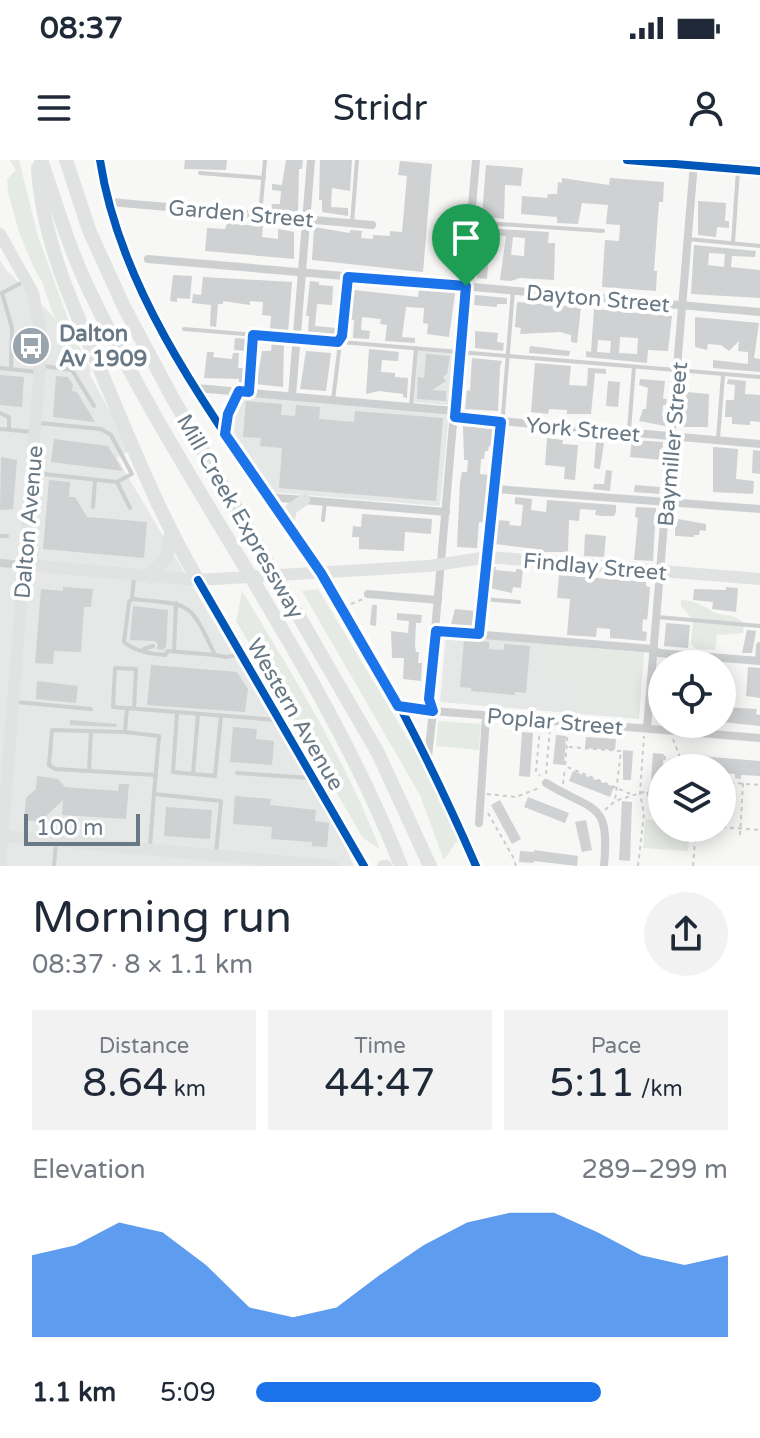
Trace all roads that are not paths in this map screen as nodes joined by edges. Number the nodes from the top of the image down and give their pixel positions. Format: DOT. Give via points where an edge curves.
graph roads {
  1 [pos="39,160"];
  2 [pos="66,160"];
  3 [pos="100,160"];
  4 [pos="265,160"];
  5 [pos="311,160"];
  6 [pos="357,160"];
  7 [pos="476,160"];
  8 [pos="627,160"];
  9 [pos="694,163"];
  10 [pos="749,167"];
  11 [pos="200,173"];
  12 [pos="264,178"];
  13 [pos="110,202"];
  14 [pos="260,215"];
  15 [pos="306,219"];
  16 [pos="471,222"];
  17 [pos="352,223"];
  18 [pos="372,225"];
  19 [pos="603,231"];
  20 [pos="0,234"];
  21 [pos="688,239"];
  22 [pos="733,243"];
  23 [pos="760,246"];
  24 [pos="148,259"];
  25 [pos="301,273"];
  26 [pos="348,277"];
  27 [pos="27,280"];
  28 [pos="466,286"];
  29 [pos="513,290"];
  30 [pos="1,294"];
  31 [pos="683,305"];
  32 [pos="760,312"];
  33 [pos="184,329"];
  34 [pos="253,335"];
  35 [pos="297,339"];
  36 [pos="338,342"];
  37 [pos="416,348"];
  38 [pos="461,352"];
  39 [pos="507,356"];
  40 [pos="634,367"];
  41 [pos="0,368"];
  42 [pos="11,369"];
  43 [pos="41,369"];
  44 [pos="678,371"];
  45 [pos="723,374"];
  46 [pos="760,377"];
  47 [pos="196,388"];
  48 [pos="244,391"];
  49 [pos="292,396"];
  50 [pos="333,400"];
  51 [pos="94,406"];
  52 [pos="411,407"];
  53 [pos="0,413"];
  54 [pos="455,414"];
  55 [pos="501,422"];
  56 [pos="36,428"];
  57 [pos="0,429"];
  58 [pos="9,430"];
  59 [pos="629,433"];
  60 [pos="225,434"];
  61 [pos="673,437"];
  62 [pos="717,441"];
  63 [pos="760,444"];
  64 [pos="132,462"];
  65 [pos="33,472"];
  66 [pos="95,480"];
  67 [pos="117,482"];
  68 [pos="496,489"];
  69 [pos="268,497"];
  70 [pos="304,500"];
  71 [pos="325,502"];
  72 [pos="667,502"];
  73 [pos="93,507"];
  74 [pos="130,508"];
  75 [pos="760,509"];
  76 [pos="446,512"];
  77 [pos="323,520"];
  78 [pos="288,526"];
  79 [pos="171,534"];
  80 [pos="0,536"];
  81 [pos="7,536"];
  82 [pos="488,557"];
  83 [pos="0,563"];
  84 [pos="442,563"];
  85 [pos="25,565"];
  86 [pos="660,571"];
  87 [pos="321,573"];
  88 [pos="134,576"];
  89 [pos="150,577"];
  90 [pos="760,579"];
  91 [pos="198,580"];
  92 [pos="368,594"];
  93 [pos="132,599"];
  94 [pos="483,599"];
  95 [pos="438,600"];
  96 [pos="519,602"];
  97 [pos="176,603"];
  98 [pos="657,617"];
  99 [pos="760,626"];
  100 [pos="436,631"];
  101 [pos="479,634"];
  102 [pos="153,646"];
  103 [pos="760,646"];
  104 [pos="144,649"];
  105 [pos="653,649"];
  106 [pos="169,650"];
  107 [pos="241,654"];
  108 [pos="215,655"];
  109 [pos="759,661"];
  110 [pos="13,702"];
  111 [pos="398,706"];
  112 [pos="127,708"];
  113 [pos="134,708"];
  114 [pos="91,709"];
  115 [pos="433,711"];
  116 [pos="178,712"];
  117 [pos="198,714"];
  118 [pos="221,716"];
  119 [pos="486,716"];
  120 [pos="280,721"];
  121 [pos="91,731"];
  122 [pos="125,732"];
  123 [pos="646,732"];
  124 [pos="760,738"];
  125 [pos="5,745"];
  126 [pos="427,758"];
  127 [pos="89,771"];
  128 [pos="237,773"];
  129 [pos="193,774"];
  130 [pos="156,775"];
  131 [pos="313,778"];
  132 [pos="546,783"];
  133 [pos="154,794"];
  134 [pos="479,823"];
  135 [pos="2,836"];
  136 [pos="56,840"];
  137 [pos="150,848"];
  138 [pos="216,854"];
  139 [pos="202,859"];
  140 [pos="0,866"];
  141 [pos="54,866"];
  142 [pos="333,866"];
  143 [pos="364,866"];
  144 [pos="401,866"];
  145 [pos="430,866"];
  146 [pos="476,866"];
  147 [pos="604,866"];
  1 -- 64 [label="highway" via="39,197 69,296"];
  1 -- 144 [label="highway, Mill Creek Expressway" via="73,255 110,333 339,729"];
  2 -- 145 [label="highway, Mill Creek Expressway" via="118,296 378,753"];
  3 -- 13 [label="main road"];
  4 -- 12 [label="lane"];
  5 -- 15 [label="street"];
  6 -- 17 [label="lane"];
  7 -- 16 [label="street"];
  8 -- 9 [label="main road"];
  9 -- 10 [label="main road"];
  9 -- 21 [label="street, Baymiller Street"];
  10 -- 22 [label="lane"];
  11 -- 12 [label="lane"];
  12 -- 14 [label="lane"];
  13 -- 14 [label="street, Garden Street"];
  13 -- 47 [label="main road" via="141,288"];
  14 -- 15 [label="street, Garden Street"];
  15 -- 17 [label="street, Garden Street"];
  15 -- 25 [label="street"];
  16 -- 19 [label="lane"];
  16 -- 28 [label="street"];
  17 -- 18 [label="street, Garden Street"];
  20 -- 27 [label="main road, Dalton Avenue"];
  21 -- 22 [label="lane"];
  21 -- 31 [label="street, Baymiller Street"];
  22 -- 23 [label="lane"];
  24 -- 25 [label="street, Dayton Street"];
  25 -- 26 [label="street, Dayton Street"];
  25 -- 35 [label="street"];
  26 -- 28 [label="street, Dayton Street"];
  26 -- 36 [label="lane"];
  27 -- 30 [label="lane"];
  27 -- 43 [label="main road, Dalton Avenue" via="41,325"];
  28 -- 29 [label="street, Dayton Street"];
  28 -- 38 [label="street"];
  29 -- 31 [label="street, Dayton Street"];
  29 -- 39 [label="lane"];
  30 -- 42 [label="lane" via="12,328"];
  31 -- 32 [label="street, Dayton Street"];
  31 -- 44 [label="street, Baymiller Street"];
  33 -- 34 [label="lane"];
  34 -- 35 [label="lane"];
  34 -- 48 [label="lane"];
  35 -- 36 [label="lane"];
  35 -- 49 [label="street"];
  36 -- 37 [label="lane"];
  36 -- 50 [label="lane"];
  37 -- 38 [label="lane"];
  37 -- 52 [label="lane"];
  38 -- 39 [label="lane"];
  38 -- 54 [label="street"];
  39 -- 40 [label="lane"];
  39 -- 55 [label="lane"];
  40 -- 44 [label="lane"];
  40 -- 59 [label="lane"];
  41 -- 42 [label="lane"];
  42 -- 43 [label="lane"];
  43 -- 51 [label="lane" via="72,370"];
  43 -- 56 [label="main road, Dalton Avenue"];
  44 -- 45 [label="lane"];
  44 -- 61 [label="street, Baymiller Street"];
  45 -- 46 [label="lane"];
  45 -- 62 [label="lane"];
  47 -- 48 [label="street, York Street"];
  47 -- 60 [label="main road"];
  48 -- 49 [label="street, York Street"];
  48 -- 60 [label="main road" via="228,414"];
  49 -- 50 [label="street, York Street"];
  50 -- 52 [label="street, York Street"];
  52 -- 54 [label="street, York Street"];
  53 -- 58 [label="lane" via="9,417"];
  54 -- 55 [label="street, York Street"];
  54 -- 76 [label="street"];
  55 -- 59 [label="street, York Street"];
  55 -- 68 [label="lane"];
  56 -- 58 [label="lane"];
  56 -- 64 [label="lane" via="101,429"];
  56 -- 65 [label="main road, Dalton Avenue"];
  57 -- 58 [label="lane"];
  59 -- 61 [label="street, York Street"];
  60 -- 69 [label="main road"];
  61 -- 62 [label="street, York Street"];
  61 -- 72 [label="street, Baymiller Street"];
  62 -- 63 [label="street, York Street"];
  64 -- 67 [label="lane" via="132,474"];
  64 -- 79 [label="highway"];
  65 -- 66 [label="lane"];
  65 -- 85 [label="main road, Dalton Avenue"];
  66 -- 67 [label="lane"];
  66 -- 73 [label="lane"];
  67 -- 74 [label="lane"];
  68 -- 72 [label="street"];
  68 -- 82 [label="lane"];
  69 -- 70 [label="street"];
  69 -- 78 [label="main road"];
  70 -- 71 [label="street"];
  70 -- 78 [label="main road" via="291,509"];
  71 -- 76 [label="street"];
  71 -- 77 [label="lane"];
  72 -- 75 [label="street"];
  72 -- 86 [label="street, Baymiller Street"];
  76 -- 84 [label="street"];
  78 -- 87 [label="main road"];
  79 -- 89 [label="highway" via="166,558"];
  79 -- 91 [label="highway"];
  80 -- 81 [label="lane"];
  82 -- 84 [label="main road, Findlay Street"];
  82 -- 86 [label="main road, Findlay Street"];
  82 -- 94 [label="lane"];
  83 -- 85 [label="street, Findlay Street"];
  84 -- 87 [label="main road, Findlay Street"];
  84 -- 95 [label="street"];
  85 -- 88 [label="main road, Findlay Street"];
  85 -- 110 [label="main road, Dalton Avenue"];
  86 -- 90 [label="main road, Findlay Street"];
  86 -- 98 [label="street, Baymiller Street"];
  87 -- 91 [label="main road, Findlay Street"];
  87 -- 111 [label="main road"];
  88 -- 89 [label="main road, Findlay Street"];
  88 -- 93 [label="lane"];
  89 -- 91 [label="main road, Findlay Street"];
  91 -- 107 [label="main road, Western Avenue"];
  92 -- 95 [label="street"];
  93 -- 97 [label="lane"];
  93 -- 104 [label="lane" via="124,642"];
  94 -- 96 [label="lane"];
  94 -- 101 [label="lane"];
  95 -- 100 [label="street"];
  97 -- 106 [label="lane"];
  97 -- 108 [label="lane" via="194,613"];
  98 -- 99 [label="lane"];
  98 -- 105 [label="street, Baymiller Street"];
  100 -- 101 [label="street"];
  100 -- 115 [label="street" via="429,699"];
  101 -- 105 [label="street"];
  102 -- 104 [label="lane"];
  103 -- 109 [label="street"];
  104 -- 106 [label="lane" via="165,655"];
  105 -- 109 [label="street"];
  105 -- 123 [label="street, Baymiller Street"];
  106 -- 108 [label="lane"];
  107 -- 108 [label="lane"];
  107 -- 120 [label="main road, Western Avenue"];
  110 -- 114 [label="lane"];
  110 -- 125 [label="main road, Dalton Avenue"];
  111 -- 115 [label="street, Poplar Street"];
  111 -- 126 [label="main road"];
  112 -- 113 [label="lane"];
  112 -- 113 [label="lane" via="113,707 115,668 136,669"];
  112 -- 122 [label="lane"];
  113 -- 116 [label="lane"];
  115 -- 119 [label="street, Poplar Street"];
  115 -- 126 [label="street"];
  116 -- 117 [label="lane"];
  116 -- 129 [label="lane" via="173,772"];
  117 -- 118 [label="lane"];
  117 -- 129 [label="lane"];
  118 -- 120 [label="lane"];
  118 -- 129 [label="lane" via="215,776"];
  119 -- 123 [label="street, Poplar Street"];
  119 -- 134 [label="street"];
  120 -- 131 [label="main road, Western Avenue"];
  121 -- 122 [label="lane"];
  121 -- 127 [label="lane"];
  121 -- 127 [label="lane" via="55,729 50,743 52,768"];
  122 -- 130 [label="lane" via="159,736"];
  123 -- 124 [label="street, Poplar Street"];
  125 -- 135 [label="main road, Dalton Avenue"];
  126 -- 146 [label="main road"];
  127 -- 130 [label="lane"];
  128 -- 131 [label="lane"];
  130 -- 133 [label="lane"];
  131 -- 143 [label="main road, Western Avenue"];
  132 -- 147 [label="street" via="599,814 606,829"];
  133 -- 137 [label="lane"];
  133 -- 138 [label="lane" via="221,801"];
  135 -- 136 [label="main road"];
  135 -- 140 [label="main road, Dalton Avenue"];
  136 -- 137 [label="main road"];
  136 -- 141 [label="lane"];
  137 -- 139 [label="main road"];
  138 -- 139 [label="main road"];
  138 -- 142 [label="main road"];
}
